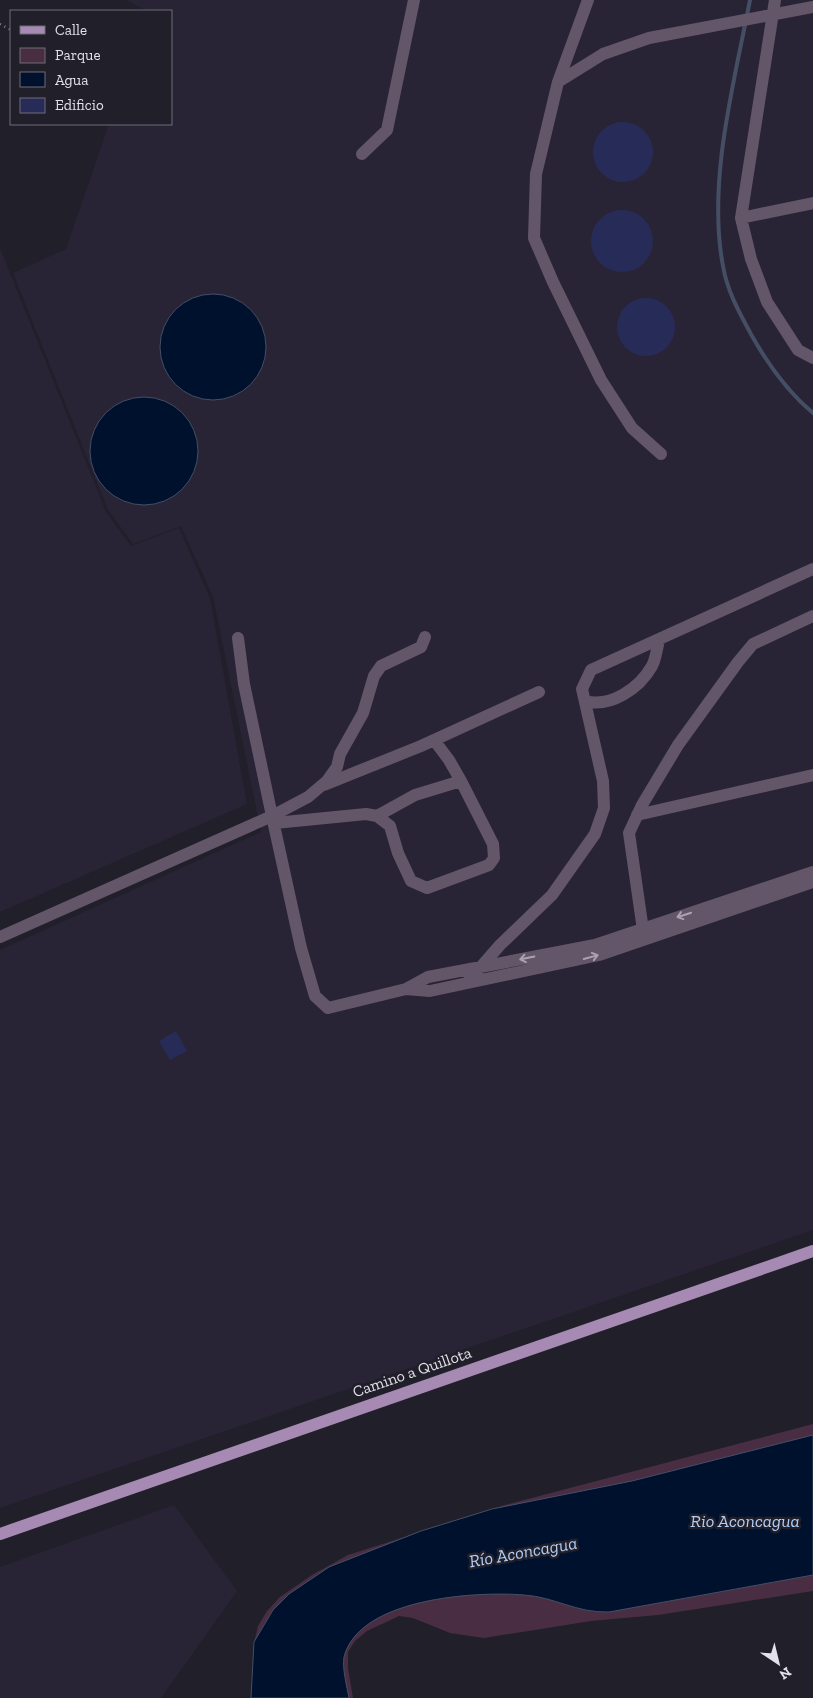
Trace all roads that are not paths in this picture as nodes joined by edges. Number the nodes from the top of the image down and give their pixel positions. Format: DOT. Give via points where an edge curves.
graph roads {
  1 [pos="414,0"];
  2 [pos="588,0"];
  3 [pos="775,0"];
  4 [pos="813,7"];
  5 [pos="772,15"];
  6 [pos="558,82"];
  7 [pos="362,154"];
  8 [pos="813,203"];
  9 [pos="741,218"];
  10 [pos="813,358"];
  11 [pos="661,454"];
  12 [pos="813,569"];
  13 [pos="813,616"];
  14 [pos="424,637"];
  15 [pos="238,638"];
  16 [pos="659,640"];
  17 [pos="539,692"];
  18 [pos="585,701"];
  19 [pos="434,740"];
  20 [pos="813,776"];
  21 [pos="461,781"];
  22 [pos="320,787"];
  23 [pos="637,815"];
  24 [pos="376,816"];
  25 [pos="273,820"];
  26 [pos="813,872"];
  27 [pos="813,882"];
  28 [pos="643,934"];
  29 [pos="0,937"];
  30 [pos="480,967"];
  31 [pos="467,984"];
  32 [pos="406,988"];
  33 [pos="813,1251"];
  34 [pos="0,1533"];
  1 -- 7 [label="lane" via="387,130"];
  2 -- 6 [label="lane"];
  3 -- 5 [label="lane"];
  4 -- 5 [label="lane"];
  5 -- 6 [label="lane" via="649,38 603,54"];
  5 -- 9 [label="lane"];
  6 -- 11 [label="lane" via="536,174 534,238 601,380 632,428"];
  8 -- 9 [label="lane"];
  9 -- 10 [label="lane" via="751,259 767,302 798,350"];
  12 -- 16 [label="lane"];
  13 -- 23 [label="lane" via="753,644 678,745"];
  14 -- 22 [label="lane" via="421,647 381,666 374,676 363,713 340,754 337,767"];
  15 -- 25 [label="lane" via="244,684"];
  16 -- 18 [label="lane" via="592,670 582,689"];
  16 -- 18 [label="lane" via="652,666 635,685 616,699 597,704"];
  17 -- 19 [label="lane"];
  18 -- 30 [label="lane" via="603,781 604,808 595,834 552,895"];
  19 -- 21 [label="lane"];
  19 -- 22 [label="lane"];
  20 -- 23 [label="lane"];
  21 -- 24 [label="lane" via="415,795"];
  21 -- 24 [label="lane" via="493,844 494,858 489,865 427,888 411,881 390,826"];
  22 -- 25 [label="lane"];
  23 -- 28 [label="lane" via="629,833"];
  24 -- 25 [label="lane"];
  25 -- 29 [label="lane"];
  25 -- 32 [label="lane" via="315,996 328,1008"];
  26 -- 28 [label="lane, one-way"];
  27 -- 28 [label="lane"];
  28 -- 30 [label="lane, one-way"];
  31 -- 28 [label="lane, one-way" via="574,961"];
  30 -- 31 [label="lane"];
  30 -- 32 [label="lane" via="428,977"];
  31 -- 32 [label="lane" via="430,991"];
  33 -- 34 [label="main road, Camino a Quillota"];
}
